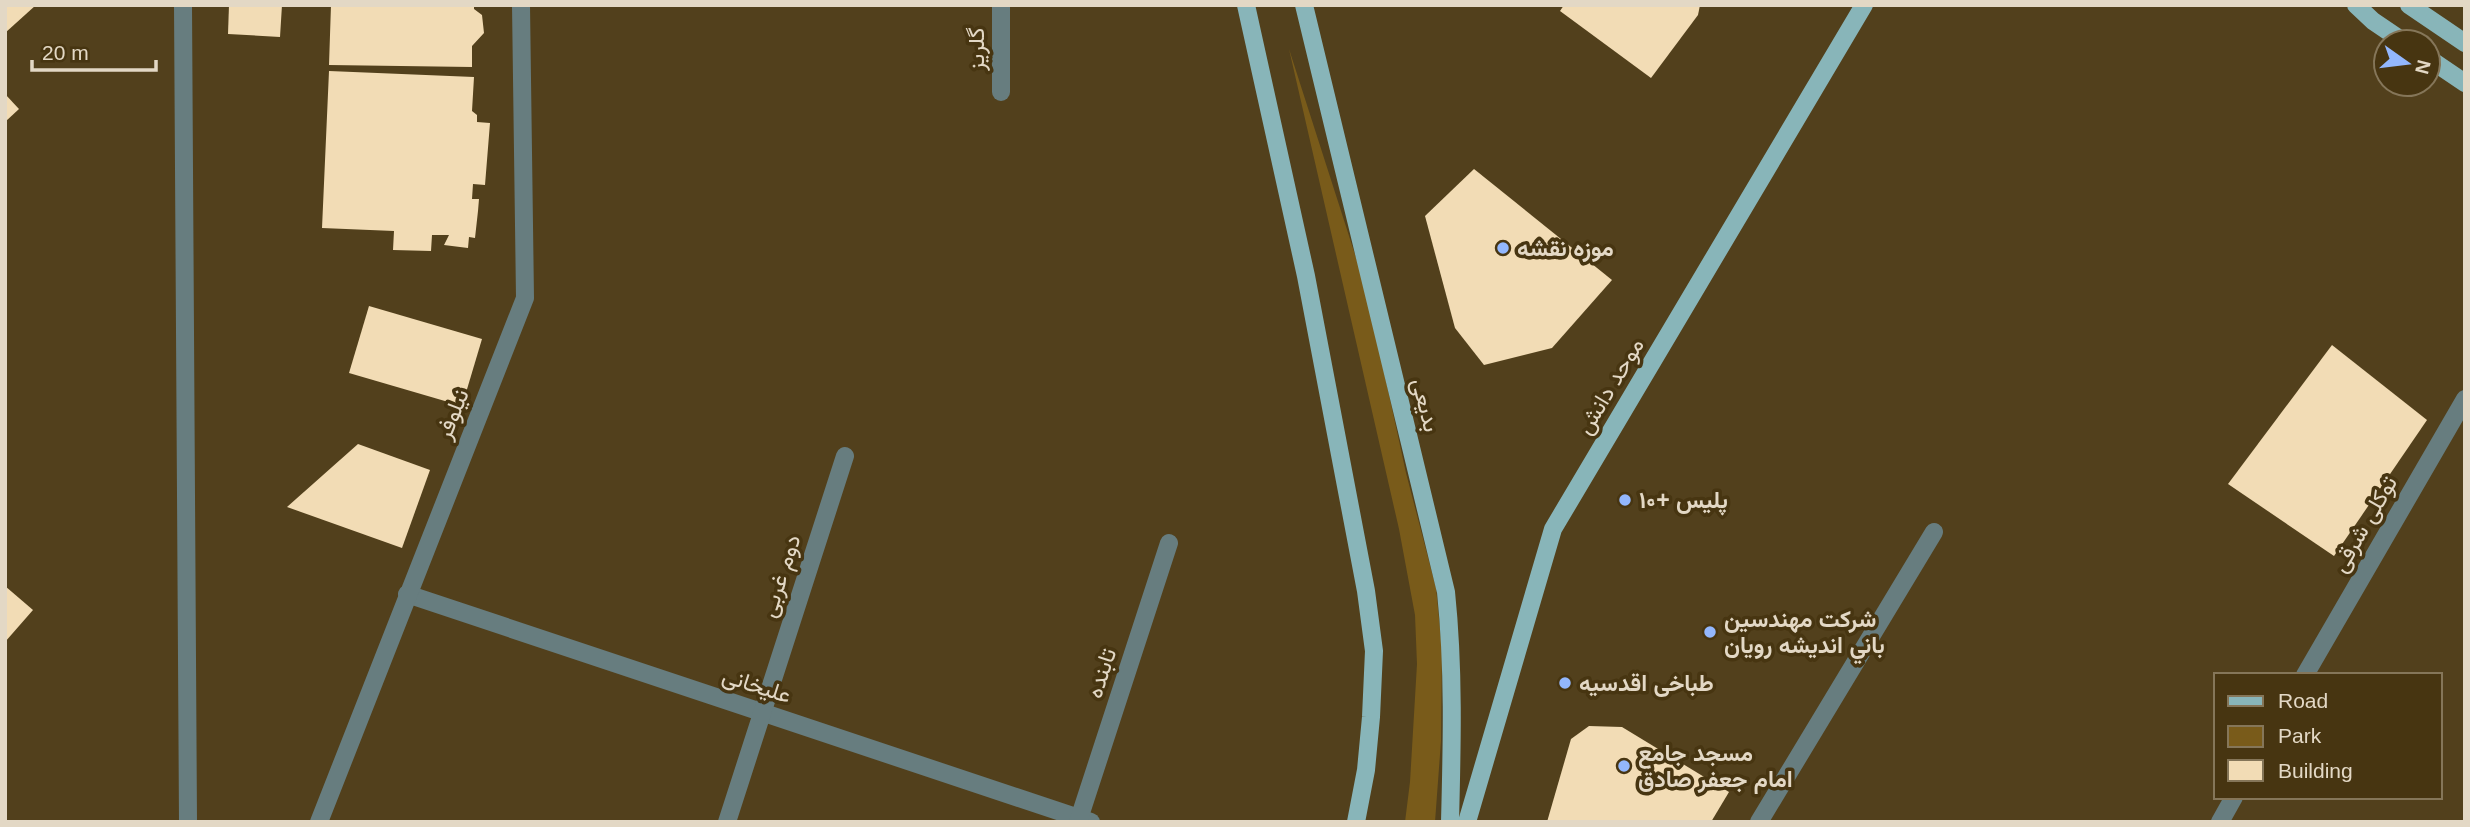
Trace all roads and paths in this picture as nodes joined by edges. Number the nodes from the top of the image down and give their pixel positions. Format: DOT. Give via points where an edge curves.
graph roads {
  1 [pos="183,5"];
  2 [pos="521,5"];
  3 [pos="1001,5"];
  4 [pos="1245,5"];
  5 [pos="1304,5"];
  6 [pos="1864,5"];
  7 [pos="2356,5"];
  8 [pos="2409,5"];
  9 [pos="2383,28"];
  10 [pos="2465,43"];
  11 [pos="2442,67"];
  12 [pos="2465,83"];
  13 [pos="1000,92"];
  14 [pos="2465,398"];
  15 [pos="845,456"];
  16 [pos="1934,532"];
  17 [pos="1169,543"];
  18 [pos="407,594"];
  19 [pos="2306,673"];
  20 [pos="762,712"];
  21 [pos="2233,799"];
  22 [pos="1083,820"];
  23 [pos="188,822"];
  24 [pos="319,822"];
  25 [pos="727,822"];
  26 [pos="1356,822"];
  27 [pos="1450,822"];
  28 [pos="1468,822"];
  29 [pos="1759,822"];
  30 [pos="2220,822"];
  1 -- 23 [label="street"];
  2 -- 18 [label="street, نیلوفر" via="525,298"];
  3 -- 13 [label="street, گلریز"];
  4 -- 26 [label="main road" via="1306,276 1366,591 1374,651 1366,770"];
  5 -- 27 [label="main road, بدیعی" via="1446,592 1453,695"];
  6 -- 28 [label="main road, موحد دانش" via="1553,528"];
  7 -- 9 [label="main road"];
  8 -- 10 [label="main road"];
  11 -- 12 [label="main road"];
  14 -- 19 [label="street, توکلی شرقی"];
  15 -- 20 [label="street, دوم غربی"];
  16 -- 29 [label="street"];
  17 -- 22 [label="street, تابنده"];
  18 -- 20 [label="street, علیخانی"];
  18 -- 24 [label="street, نیلوفر"];
  20 -- 22 [label="street, علیخانی"];
  20 -- 25 [label="street, دوم غربی"];
  21 -- 30 [label="street"];
}
